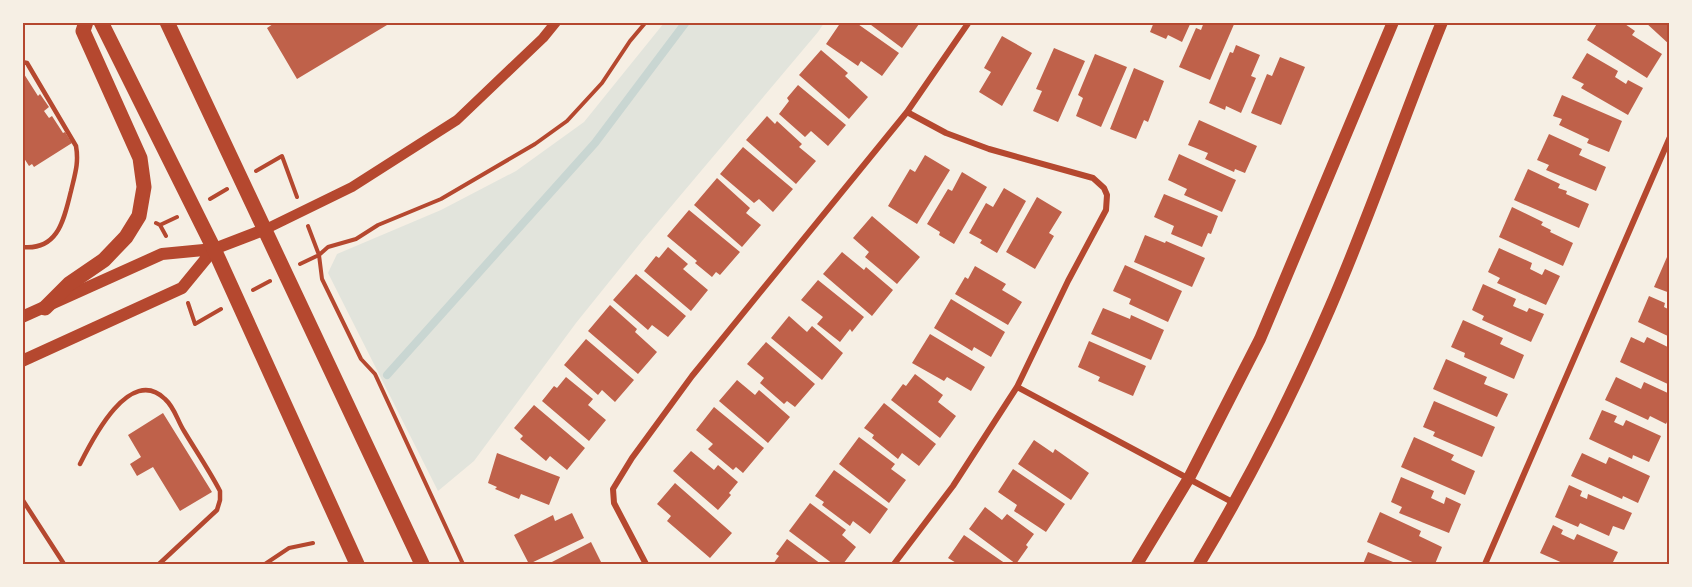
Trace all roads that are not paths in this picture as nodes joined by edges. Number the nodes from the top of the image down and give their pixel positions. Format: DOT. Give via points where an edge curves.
graph roads {
  1 [pos="86,22"];
  2 [pos="101,22"];
  3 [pos="167,22"];
  4 [pos="556,22"];
  5 [pos="969,22"];
  6 [pos="1394,22"];
  7 [pos="1442,22"];
  8 [pos="22,62"];
  9 [pos="907,112"];
  10 [pos="1670,137"];
  11 [pos="266,229"];
  12 [pos="22,247"];
  13 [pos="214,249"];
  14 [pos="45,308"];
  15 [pos="22,317"];
  16 [pos="22,361"];
  17 [pos="1017,387"];
  18 [pos="80,464"];
  19 [pos="1189,478"];
  20 [pos="22,499"];
  21 [pos="1235,504"];
  22 [pos="63,564"];
  23 [pos="159,564"];
  24 [pos="357,564"];
  25 [pos="422,564"];
  26 [pos="646,564"];
  27 [pos="894,564"];
  28 [pos="1137,564"];
  29 [pos="1199,564"];
  30 [pos="1485,564"];
  1 -- 14 [label="main road" via="83,31 140,158 144,187 139,216 126,237"];
  2 -- 13 [label="main road"];
  3 -- 11 [label="main road"];
  4 -- 11 [label="street" via="457,120 352,187"];
  5 -- 9 [label="street"];
  6 -- 19 [label="main road" via="1260,339"];
  7 -- 21 [label="main road" via="1329,309"];
  8 -- 12 [label="lane" via="27,63 76,146 79,160 59,230 42,245"];
  9 -- 17 [label="street" via="946,133 989,149 1093,178 1107,195 1106,210"];
  9 -- 26 [label="street" via="692,376 613,489 614,503"];
  10 -- 30 [label="street"];
  11 -- 13 [label="main road"];
  11 -- 25 [label="main road"];
  13 -- 14 [label="main road" via="162,254"];
  13 -- 16 [label="main road" via="182,288"];
  13 -- 24 [label="main road"];
  14 -- 15 [label="main road"];
  17 -- 19 [label="street"];
  17 -- 27 [label="street" via="953,486"];
  18 -- 23 [label="lane" via="114,409 129,394 152,390 165,398 217,484 220,500 217,510"];
  19 -- 21 [label="street"];
  19 -- 28 [label="main road"];
  20 -- 22 [label="lane"];
  21 -- 29 [label="main road"];
}
